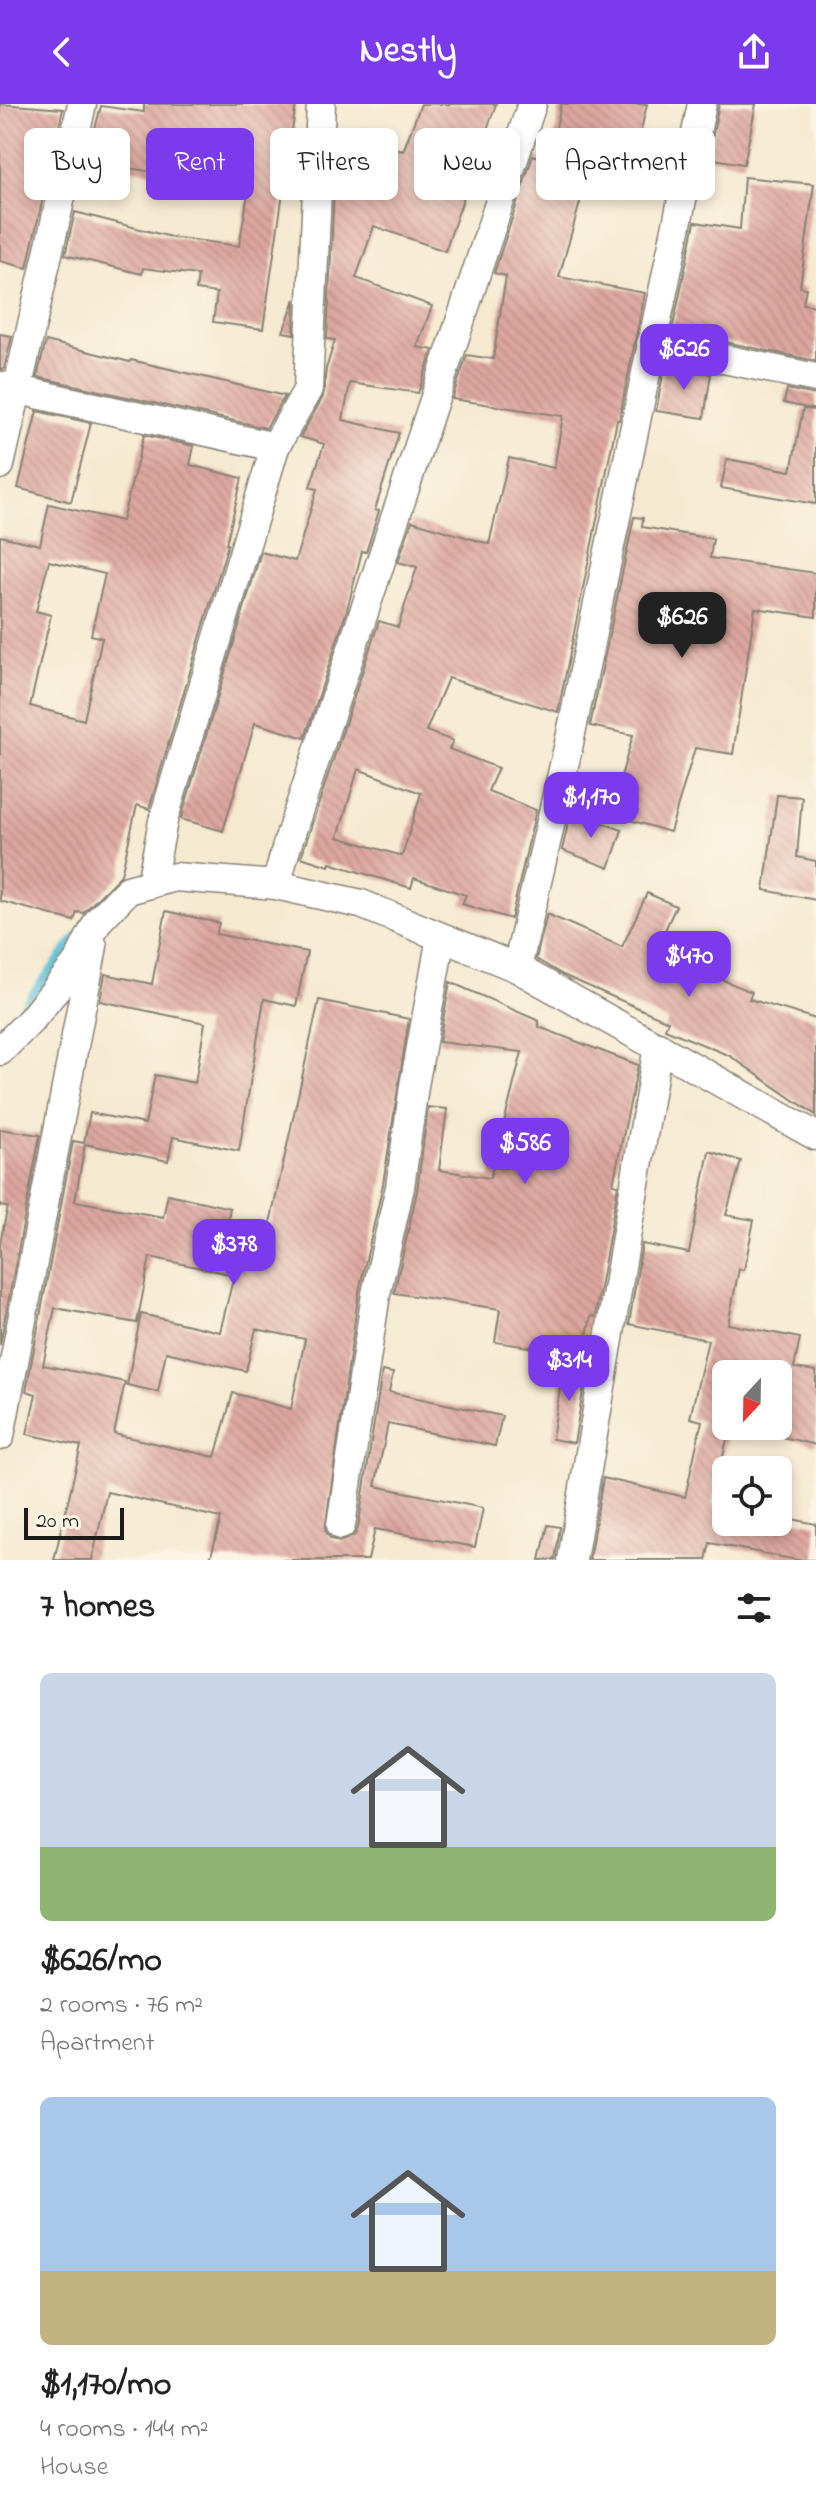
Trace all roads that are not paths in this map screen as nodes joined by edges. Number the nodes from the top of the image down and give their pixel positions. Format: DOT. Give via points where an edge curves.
graph roads {
  1 [pos="82,104"];
  2 [pos="321,104"];
  3 [pos="532,104"];
  4 [pos="702,104"];
  5 [pos="651,344"];
  6 [pos="816,378"];
  7 [pos="9,387"];
  8 [pos="275,447"];
  9 [pos="0,465"];
  10 [pos="151,884"];
  11 [pos="276,885"];
  12 [pos="98,921"];
  13 [pos="441,937"];
  14 [pos="517,968"];
  15 [pos="658,1046"];
  16 [pos="0,1051"];
  17 [pos="816,1136"];
  18 [pos="0,1436"];
  19 [pos="341,1525"];
  20 [pos="572,1560"];
  1 -- 7 [label="street"];
  2 -- 8 [label="street" via="308,389"];
  3 -- 11 [label="street"];
  4 -- 5 [label="street"];
  5 -- 6 [label="street"];
  5 -- 14 [label="street"];
  7 -- 8 [label="street"];
  7 -- 9 [label="street"];
  8 -- 10 [label="street" via="163,821"];
  10 -- 11 [label="street" via="175,877"];
  10 -- 12 [label="street" via="128,890"];
  11 -- 13 [label="street" via="361,904"];
  12 -- 16 [label="street" via="77,963"];
  12 -- 18 [label="street"];
  13 -- 14 [label="street"];
  13 -- 19 [label="street" via="400,1187 376,1294"];
  14 -- 15 [label="street"];
  15 -- 17 [label="street"];
  15 -- 20 [label="street"];
}
